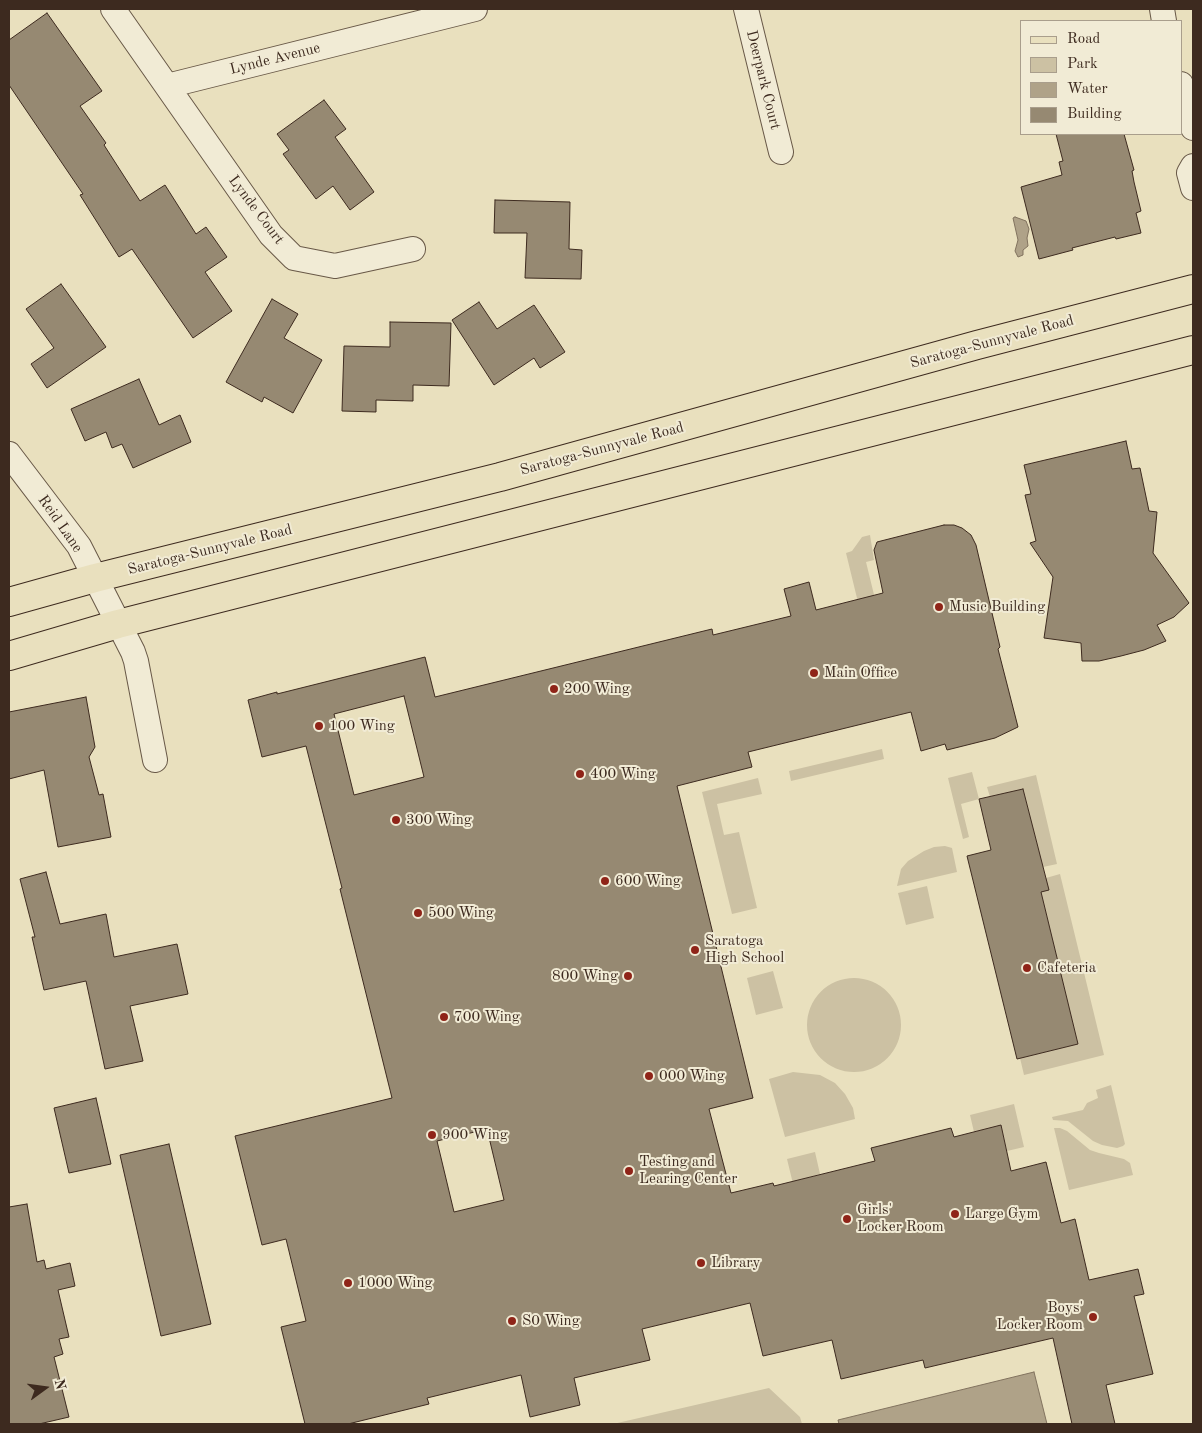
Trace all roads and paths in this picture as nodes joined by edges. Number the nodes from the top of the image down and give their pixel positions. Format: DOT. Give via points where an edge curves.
graph roads {
  1 [pos="113,9"];
  2 [pos="475,9"];
  3 [pos="746,9"];
  4 [pos="167,86"];
  5 [pos="1182,88"];
  6 [pos="1193,128"];
  7 [pos="780,152"];
  8 [pos="1193,166"];
  9 [pos="1193,188"];
  10 [pos="413,250"];
  11 [pos="1193,289"];
  12 [pos="1193,350"];
  13 [pos="9,454"];
  14 [pos="95,578"];
  15 [pos="9,602"];
  16 [pos="118,624"];
  17 [pos="9,656"];
  18 [pos="155,760"];
  1 -- 4 [label="street"];
  2 -- 4 [label="street, Lynde Avenue"];
  3 -- 7 [label="street, Deerpark Court"];
  4 -- 10 [label="street, Lynde Court" via="271,235 294,258 335,266"];
  5 -- 6 [label="street"];
  8 -- 9 [label="street" via="1189,173"];
  11 -- 14 [label="main road, Saratoga-Sunnyvale Road" via="500,477"];
  12 -- 16 [label="main road"];
  13 -- 14 [label="street, Reid Lane" via="78,546"];
  14 -- 15 [label="main road, Saratoga-Sunnyvale Road"];
  14 -- 16 [label="street, Reid Lane"];
  16 -- 17 [label="main road"];
  16 -- 18 [label="street, Reid Lane" via="136,661"];
}
